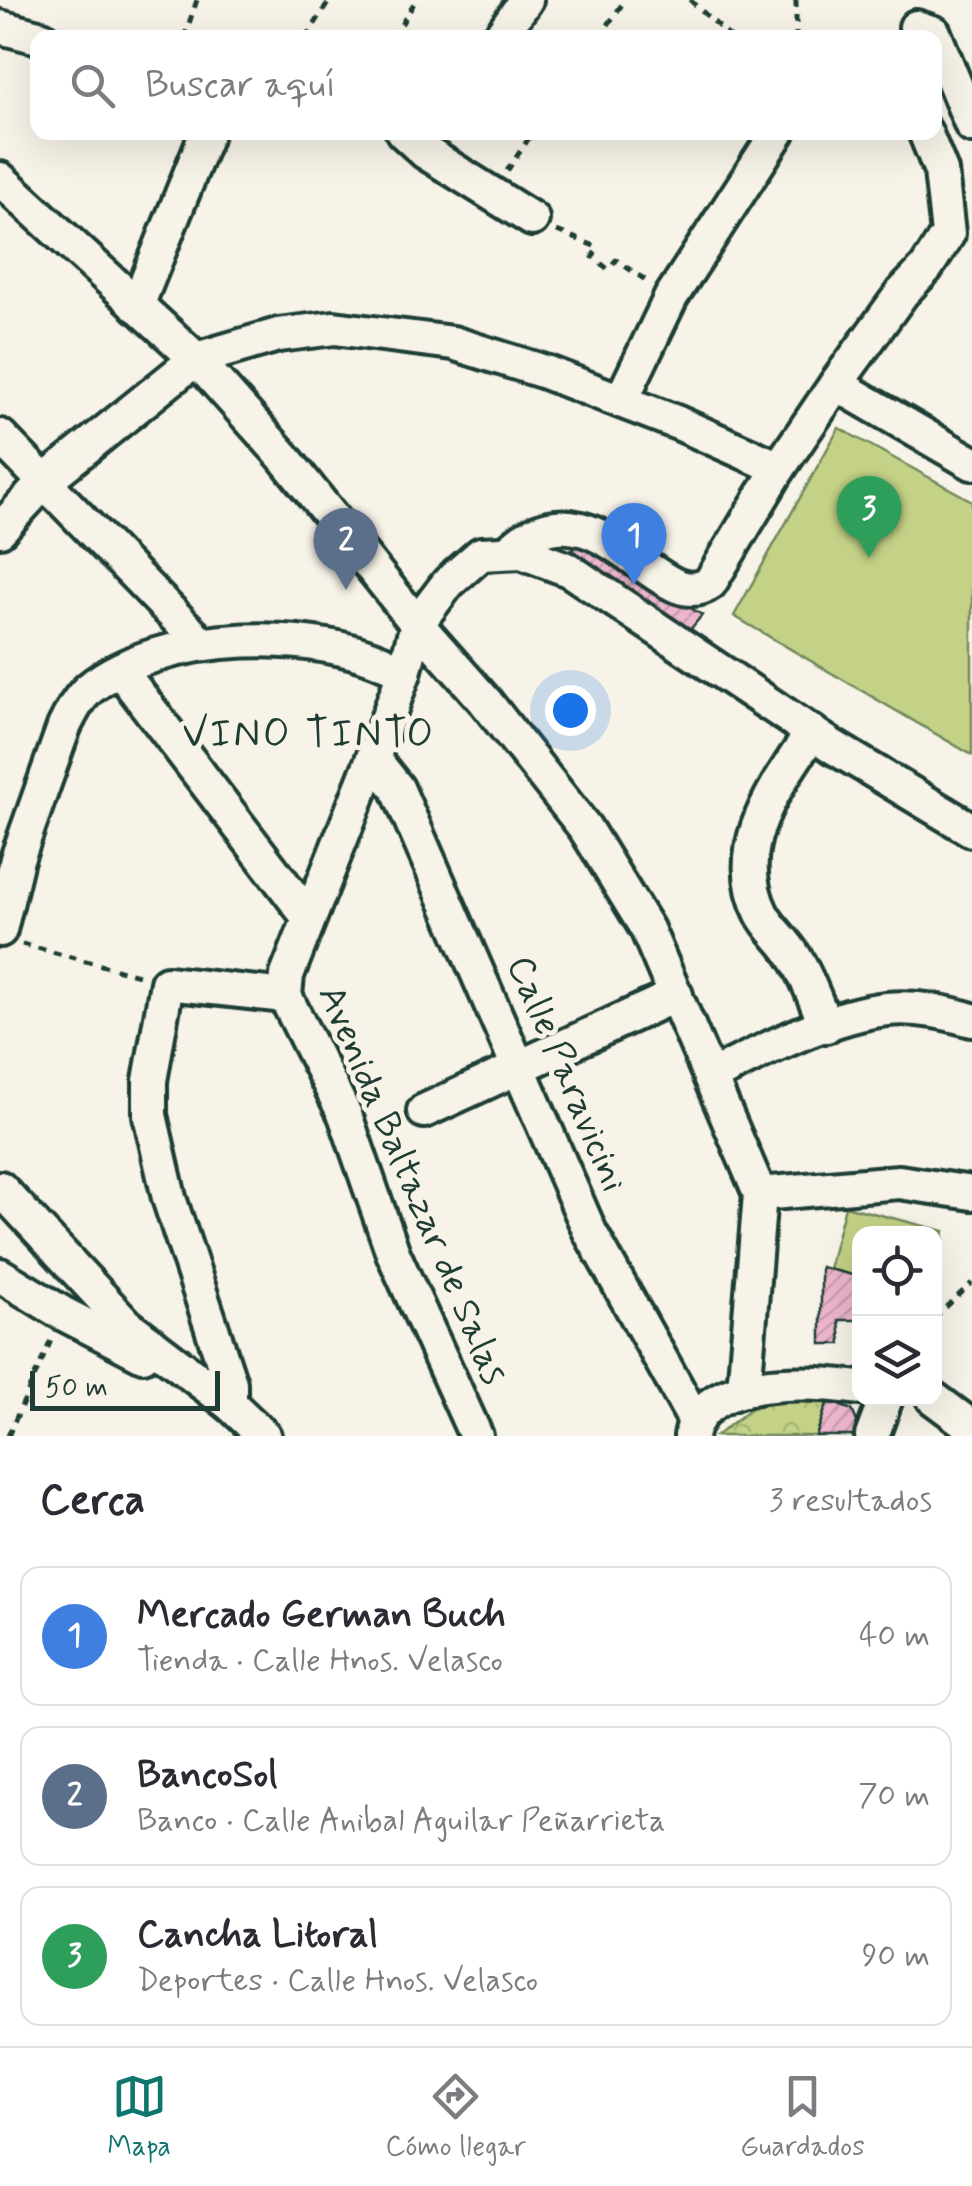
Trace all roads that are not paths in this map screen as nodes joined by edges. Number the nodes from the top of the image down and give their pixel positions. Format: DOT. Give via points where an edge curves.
graph roads {
  1 [pos="526,0"];
  2 [pos="0,27"];
  3 [pos="505,30"];
  4 [pos="30,35"];
  5 [pos="942,53"];
  6 [pos="972,126"];
  7 [pos="203,140"];
  8 [pos="423,140"];
  9 [pos="773,140"];
  10 [pos="928,140"];
  11 [pos="0,179"];
  12 [pos="532,219"];
  13 [pos="137,306"];
  14 [pos="196,358"];
  15 [pos="836,384"];
  16 [pos="621,402"];
  17 [pos="0,436"];
  18 [pos="972,463"];
  19 [pos="779,468"];
  20 [pos="46,480"];
  21 [pos="0,530"];
  22 [pos="510,550"];
  23 [pos="417,624"];
  24 [pos="202,644"];
  25 [pos="120,670"];
  26 [pos="404,673"];
  27 [pos="812,732"];
  28 [pos="373,758"];
  29 [pos="972,830"];
  30 [pos="309,918"];
  31 [pos="9,936"];
  32 [pos="676,995"];
  33 [pos="285,996"];
  34 [pos="972,1020"];
  35 [pos="826,1026"];
  36 [pos="520,1068"];
  37 [pos="712,1076"];
  38 [pos="424,1111"];
  39 [pos="0,1188"];
  40 [pos="972,1193"];
  41 [pos="760,1194"];
  42 [pos="0,1275"];
  43 [pos="161,1353"];
  44 [pos="852,1387"];
  45 [pos="744,1390"];
  46 [pos="230,1404"];
  47 [pos="883,1406"];
  48 [pos="941,1406"];
  49 [pos="693,1427"];
  50 [pos="971,1431"];
  51 [pos="264,1436"];
  52 [pos="476,1436"];
  53 [pos="872,1436"];
  1 -- 3 [label="street"];
  2 -- 4 [label="street"];
  5 -- 6 [label="street"];
  7 -- 13 [label="street"];
  8 -- 12 [label="street"];
  9 -- 16 [label="street" via="671,298"];
  10 -- 15 [label="street" via="941,171 948,234"];
  11 -- 13 [label="street"];
  13 -- 14 [label="street"];
  14 -- 16 [label="street" via="278,335 334,328 453,343"];
  14 -- 20 [label="street"];
  14 -- 23 [label="street"];
  15 -- 18 [label="street"];
  15 -- 19 [label="street"];
  16 -- 19 [label="street"];
  17 -- 20 [label="street"];
  19 -- 22 [label="street" via="720,571 701,590 679,588 632,554 567,526 529,533"];
  20 -- 21 [label="street"];
  20 -- 24 [label="street"];
  22 -- 23 [label="street" via="481,554 463,566"];
  22 -- 27 [label="street" via="570,570"];
  23 -- 26 [label="street, Avenida Baltazar de Salas"];
  23 -- 32 [label="street" via="584,828 647,929"];
  24 -- 25 [label="street"];
  24 -- 26 [label="street" via="288,639 365,656"];
  25 -- 30 [label="street"];
  25 -- 31 [label="street" via="88,690 64,727 18,860"];
  26 -- 28 [label="street, Avenida Baltazar de Salas"];
  27 -- 29 [label="street"];
  27 -- 35 [label="street" via="774,791 750,848 756,900 797,960"];
  28 -- 30 [label="street, Avenida Baltazar de Salas"];
  28 -- 36 [label="street, Calle Paravicini" via="397,788"];
  30 -- 33 [label="street, Avenida Baltazar de Salas"];
  32 -- 36 [label="street"];
  32 -- 37 [label="street"];
  33 -- 46 [label="street" via="167,983 150,1081 150,1115 169,1198 230,1383"];
  33 -- 52 [label="street, Avenida Baltazar de Salas" via="345,1115 393,1253"];
  34 -- 35 [label="street" via="886,1009"];
  35 -- 37 [label="street"];
  36 -- 38 [label="street"];
  36 -- 49 [label="street, Calle Paravicini" via="590,1232"];
  37 -- 41 [label="street"];
  39 -- 43 [label="street" via="83,1281"];
  40 -- 41 [label="street" via="899,1182"];
  41 -- 45 [label="street"];
  42 -- 43 [label="street" via="142,1355"];
  43 -- 46 [label="street"];
  44 -- 45 [label="street"];
  45 -- 49 [label="street" via="717,1399"];
  46 -- 51 [label="street"];
  47 -- 53 [label="street"];
  48 -- 50 [label="street"];
}
